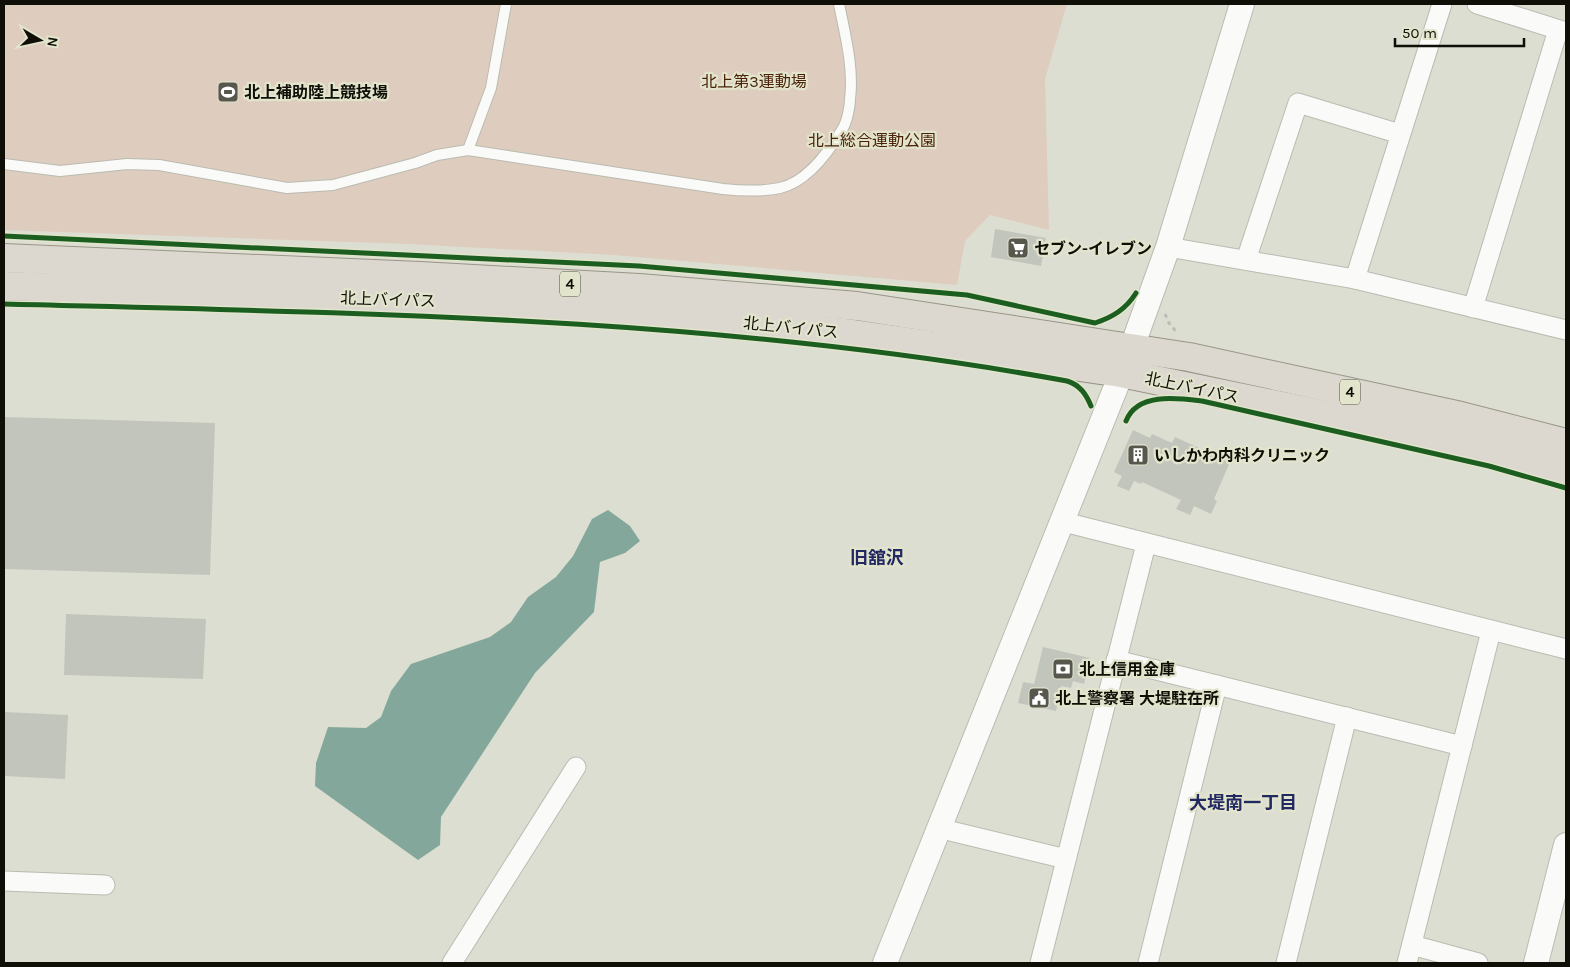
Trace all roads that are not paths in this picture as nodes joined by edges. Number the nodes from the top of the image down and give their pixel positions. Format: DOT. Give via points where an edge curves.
graph roads {
  1 [pos="506,4"];
  2 [pos="839,4"];
  3 [pos="1242,4"];
  4 [pos="1442,4"];
  5 [pos="1477,4"];
  6 [pos="1562,31"];
  7 [pos="1400,134"];
  8 [pos="468,150"];
  9 [pos="4,164"];
  10 [pos="1168,247"];
  11 [pos="4,258"];
  12 [pos="1246,260"];
  13 [pos="1355,279"];
  14 [pos="4,286"];
  15 [pos="1473,308"];
  16 [pos="1566,330"];
  17 [pos="1132,347"];
  18 [pos="1121,373"];
  19 [pos="1566,443"];
  20 [pos="1566,471"];
  21 [pos="1064,522"];
  22 [pos="1146,544"];
  23 [pos="1491,631"];
  24 [pos="1566,649"];
  25 [pos="1116,660"];
  26 [pos="1217,685"];
  27 [pos="1347,717"];
  28 [pos="1462,746"];
  29 [pos="576,768"];
  30 [pos="938,828"];
  31 [pos="1566,845"];
  32 [pos="1066,859"];
  33 [pos="4,880"];
  34 [pos="105,885"];
  35 [pos="1412,945"];
  36 [pos="452,963"];
  37 [pos="885,963"];
  38 [pos="1040,963"];
  39 [pos="1148,963"];
  40 [pos="1286,963"];
  41 [pos="1407,963"];
  42 [pos="1478,963"];
  43 [pos="1536,963"];
  1 -- 8 [label="lane" via="491,88"];
  2 -- 8 [label="lane" via="847,46 850,98 844,127 803,177 782,188 754,191 723,189"];
  3 -- 10 [label="street"];
  4 -- 7 [label="street"];
  5 -- 6 [label="street"];
  6 -- 15 [label="street"];
  7 -- 12 [label="street" via="1298,103"];
  7 -- 13 [label="street"];
  8 -- 9 [label="lane" via="437,155 415,164 333,185 287,188 159,165 127,164 60,171"];
  10 -- 12 [label="street"];
  10 -- 17 [label="street"];
  11 -- 17 [label="highway, 北上バイパス / 4" via="649,289 857,306"];
  12 -- 13 [label="street"];
  13 -- 15 [label="street"];
  14 -- 18 [label="highway, 北上バイパス / 4" via="426,300 637,311 853,334"];
  15 -- 16 [label="street"];
  17 -- 18 [label="street"];
  17 -- 19 [label="highway, 北上バイパス / 4" via="1461,416"];
  18 -- 20 [label="highway, 北上バイパス / 4" via="1457,442"];
  18 -- 21 [label="street"];
  21 -- 22 [label="street"];
  21 -- 30 [label="street"];
  22 -- 23 [label="street"];
  22 -- 25 [label="street"];
  23 -- 24 [label="street"];
  23 -- 28 [label="street"];
  25 -- 26 [label="street"];
  25 -- 32 [label="street"];
  26 -- 27 [label="street"];
  26 -- 39 [label="street"];
  27 -- 28 [label="street"];
  27 -- 40 [label="street"];
  28 -- 35 [label="street"];
  29 -- 36 [label="street"];
  30 -- 32 [label="street"];
  30 -- 37 [label="street"];
  31 -- 43 [label="street"];
  32 -- 38 [label="street"];
  33 -- 34 [label="street"];
  35 -- 41 [label="street"];
  35 -- 42 [label="street"];
}
